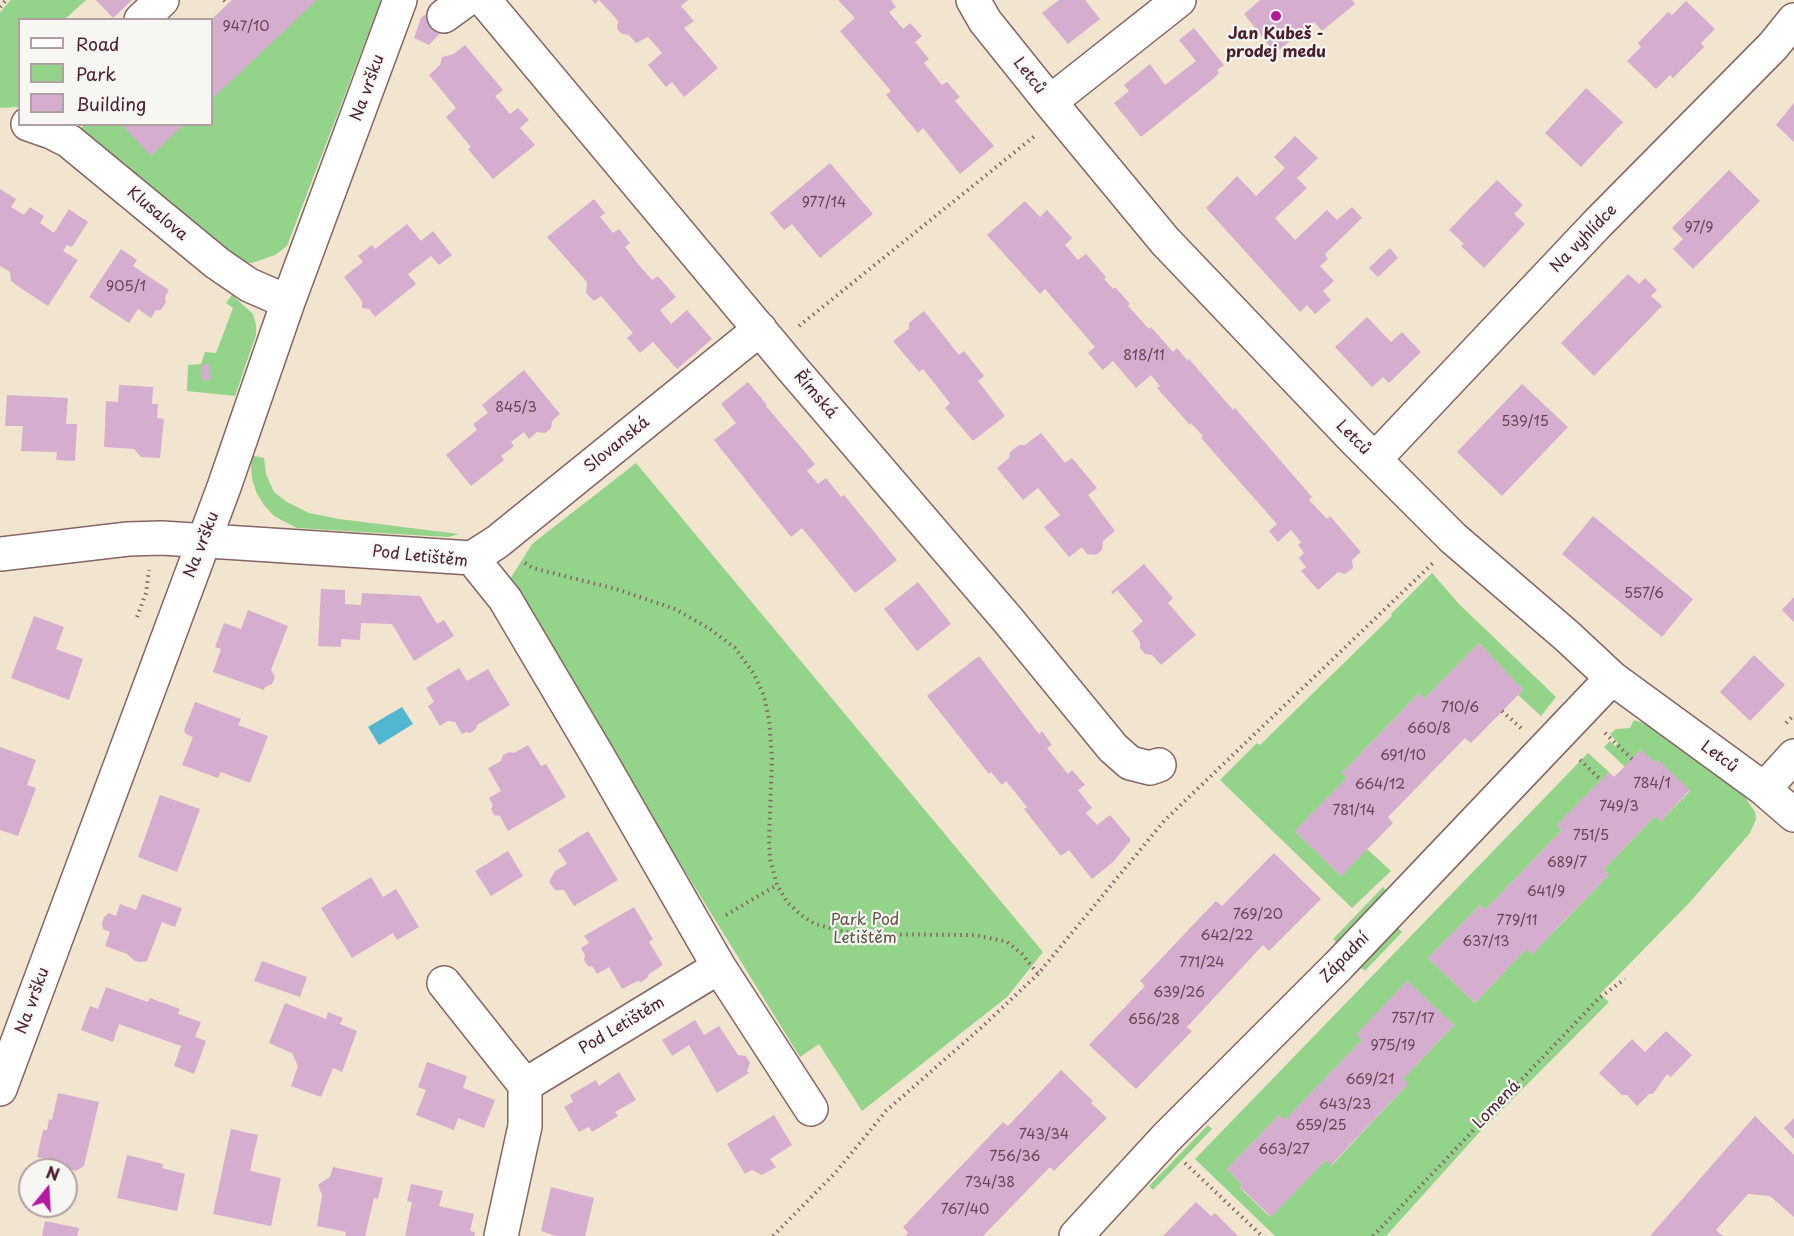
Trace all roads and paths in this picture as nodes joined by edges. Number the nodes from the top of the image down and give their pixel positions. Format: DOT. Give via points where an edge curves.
graph roads {
  1 [pos="6,0"];
  2 [pos="162,0"];
  3 [pos="224,0"];
  4 [pos="400,0"];
  5 [pos="484,0"];
  6 [pos="973,0"];
  7 [pos="1179,0"];
  8 [pos="228,4"];
  9 [pos="0,7"];
  10 [pos="143,18"];
  11 [pos="1794,20"];
  12 [pos="1055,109"];
  13 [pos="0,123"];
  14 [pos="18,124"];
  15 [pos="36,126"];
  16 [pos="288,302"];
  17 [pos="767,338"];
  18 [pos="1375,459"];
  19 [pos="1453,538"];
  20 [pos="204,540"];
  21 [pos="0,554"];
  22 [pos="472,558"];
  23 [pos="519,558"];
  24 [pos="1612,678"];
  25 [pos="1502,711"];
  26 [pos="1519,725"];
  27 [pos="1603,731"];
  28 [pos="1794,756"];
  29 [pos="1632,759"];
  30 [pos="1159,765"];
  31 [pos="1585,765"];
  32 [pos="1601,780"];
  33 [pos="1764,789"];
  34 [pos="1794,815"];
  35 [pos="777,885"];
  36 [pos="699,930"];
  37 [pos="719,968"];
  38 [pos="1038,974"];
  39 [pos="1625,979"];
  40 [pos="444,983"];
  41 [pos="525,1084"];
  42 [pos="0,1089"];
  43 [pos="811,1109"];
  44 [pos="1185,1163"];
  45 [pos="501,1236"];
  46 [pos="773,1236"];
  47 [pos="1076,1236"];
  48 [pos="1262,1236"];
  49 [pos="1373,1236"];
  1 -- 9 [label="path"];
  2 -- 10 [label="street"];
  3 -- 8 [label="path"];
  4 -- 16 [label="street, Na vršku"];
  5 -- 17 [label="street, Římská"];
  6 -- 12 [label="street, Letců" via="985,21"];
  7 -- 12 [label="street"];
  11 -- 18 [label="street, Na vyhlídce"];
  12 -- 17 [label="path"];
  12 -- 18 [label="street, Letců" via="1165,241"];
  13 -- 14 [label="street, Klusalova"];
  15 -- 16 [label="street, Klusalova" via="75,146 231,274"];
  16 -- 20 [label="street, Na vršku"];
  17 -- 22 [label="street, Slovanská"];
  17 -- 30 [label="street, Římská" via="1121,757 1140,768"];
  18 -- 19 [label="street, Letců"];
  19 -- 24 [label="street, Letců"];
  19 -- 38 [label="path" via="1432,563 1164,821"];
  20 -- 21 [label="street, Pod Letištěm" via="128,539"];
  20 -- 22 [label="street, Pod Letištěm"];
  20 -- 42 [label="street, Na vršku"];
  22 -- 36 [label="street, Pod Letištěm" via="505,599"];
  23 -- 35 [label="path" via="533,568 675,609 735,648 754,674 769,719 769,841"];
  24 -- 33 [label="street, Letců"];
  24 -- 47 [label="street, Západní"];
  25 -- 26 [label="path"];
  27 -- 29 [label="path"];
  28 -- 33 [label="street"];
  31 -- 32 [label="path"];
  33 -- 34 [label="street, Letců"];
  35 -- 36 [label="path"];
  35 -- 38 [label="path" via="787,902 815,924 854,934 974,935 994,939 1006,942 1022,954"];
  36 -- 37 [label="street, Pod Letištěm"];
  37 -- 41 [label="street, Pod Letištěm"];
  37 -- 43 [label="street, Pod Letištěm"];
  38 -- 46 [label="path" via="886,1111 836,1172"];
  39 -- 49 [label="path, Lomená" via="1599,998"];
  40 -- 41 [label="street"];
  41 -- 45 [label="street" via="525,1126"];
  44 -- 48 [label="path"];
}
